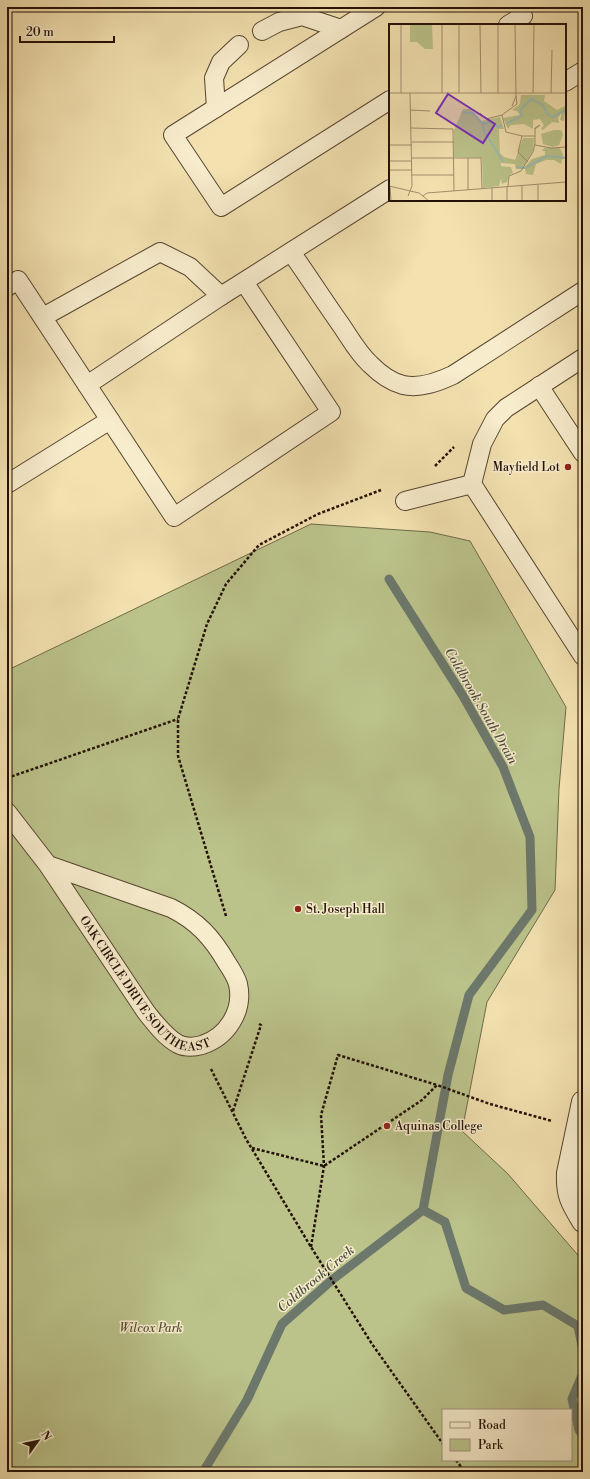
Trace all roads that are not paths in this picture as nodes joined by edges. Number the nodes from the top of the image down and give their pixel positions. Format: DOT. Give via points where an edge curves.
graph roads {
  1 [pos="376,7"];
  2 [pos="341,29"];
  3 [pos="262,31"];
  4 [pos="239,45"];
  5 [pos="583,71"];
  6 [pos="566,81"];
  7 [pos="389,101"];
  8 [pos="216,108"];
  9 [pos="389,190"];
  10 [pos="291,252"];
  11 [pos="244,282"];
  12 [pos="7,287"];
  13 [pos="583,291"];
  14 [pos="221,296"];
  15 [pos="42,318"];
  16 [pos="583,358"];
  17 [pos="87,385"];
  18 [pos="539,386"];
  19 [pos="110,420"];
  20 [pos="583,453"];
  21 [pos="7,484"];
  22 [pos="472,484"];
  23 [pos="405,501"];
  24 [pos="583,656"];
  25 [pos="7,812"];
  26 [pos="48,865"];
  27 [pos="583,1102"];
  28 [pos="583,1221"];
  1 -- 2 [label="lane"];
  2 -- 3 [label="lane" via="302,16 279,22"];
  2 -- 8 [label="lane"];
  4 -- 8 [label="lane" via="221,62 214,78"];
  5 -- 6 [label="lane"];
  7 -- 8 [label="lane" via="221,207 173,136"];
  9 -- 10 [label="lane"];
  10 -- 11 [label="lane"];
  10 -- 13 [label="lane" via="369,364 393,381 404,385 429,384 448,378"];
  11 -- 14 [label="lane"];
  11 -- 19 [label="lane" via="331,412 174,517"];
  12 -- 15 [label="lane" via="18,280"];
  14 -- 15 [label="lane" via="190,267 160,252"];
  14 -- 17 [label="lane"];
  15 -- 17 [label="lane"];
  16 -- 18 [label="lane"];
  17 -- 19 [label="lane"];
  18 -- 20 [label="lane"];
  18 -- 22 [label="lane" via="506,408 495,419 482,444"];
  19 -- 21 [label="lane"];
  22 -- 23 [label="lane"];
  22 -- 24 [label="lane"];
  25 -- 26 [label="lane, OAK CIRCLE DRIVE SOUTHEAST"];
  26 -- 26 [label="lane, OAK CIRCLE DRIVE SOUTHEAST" via="160,1029 184,1047 199,1046 216,1039 236,1014 238,985 216,946 193,920 171,908"];
  27 -- 28 [label="street" via="567,1184 569,1195"];
}
